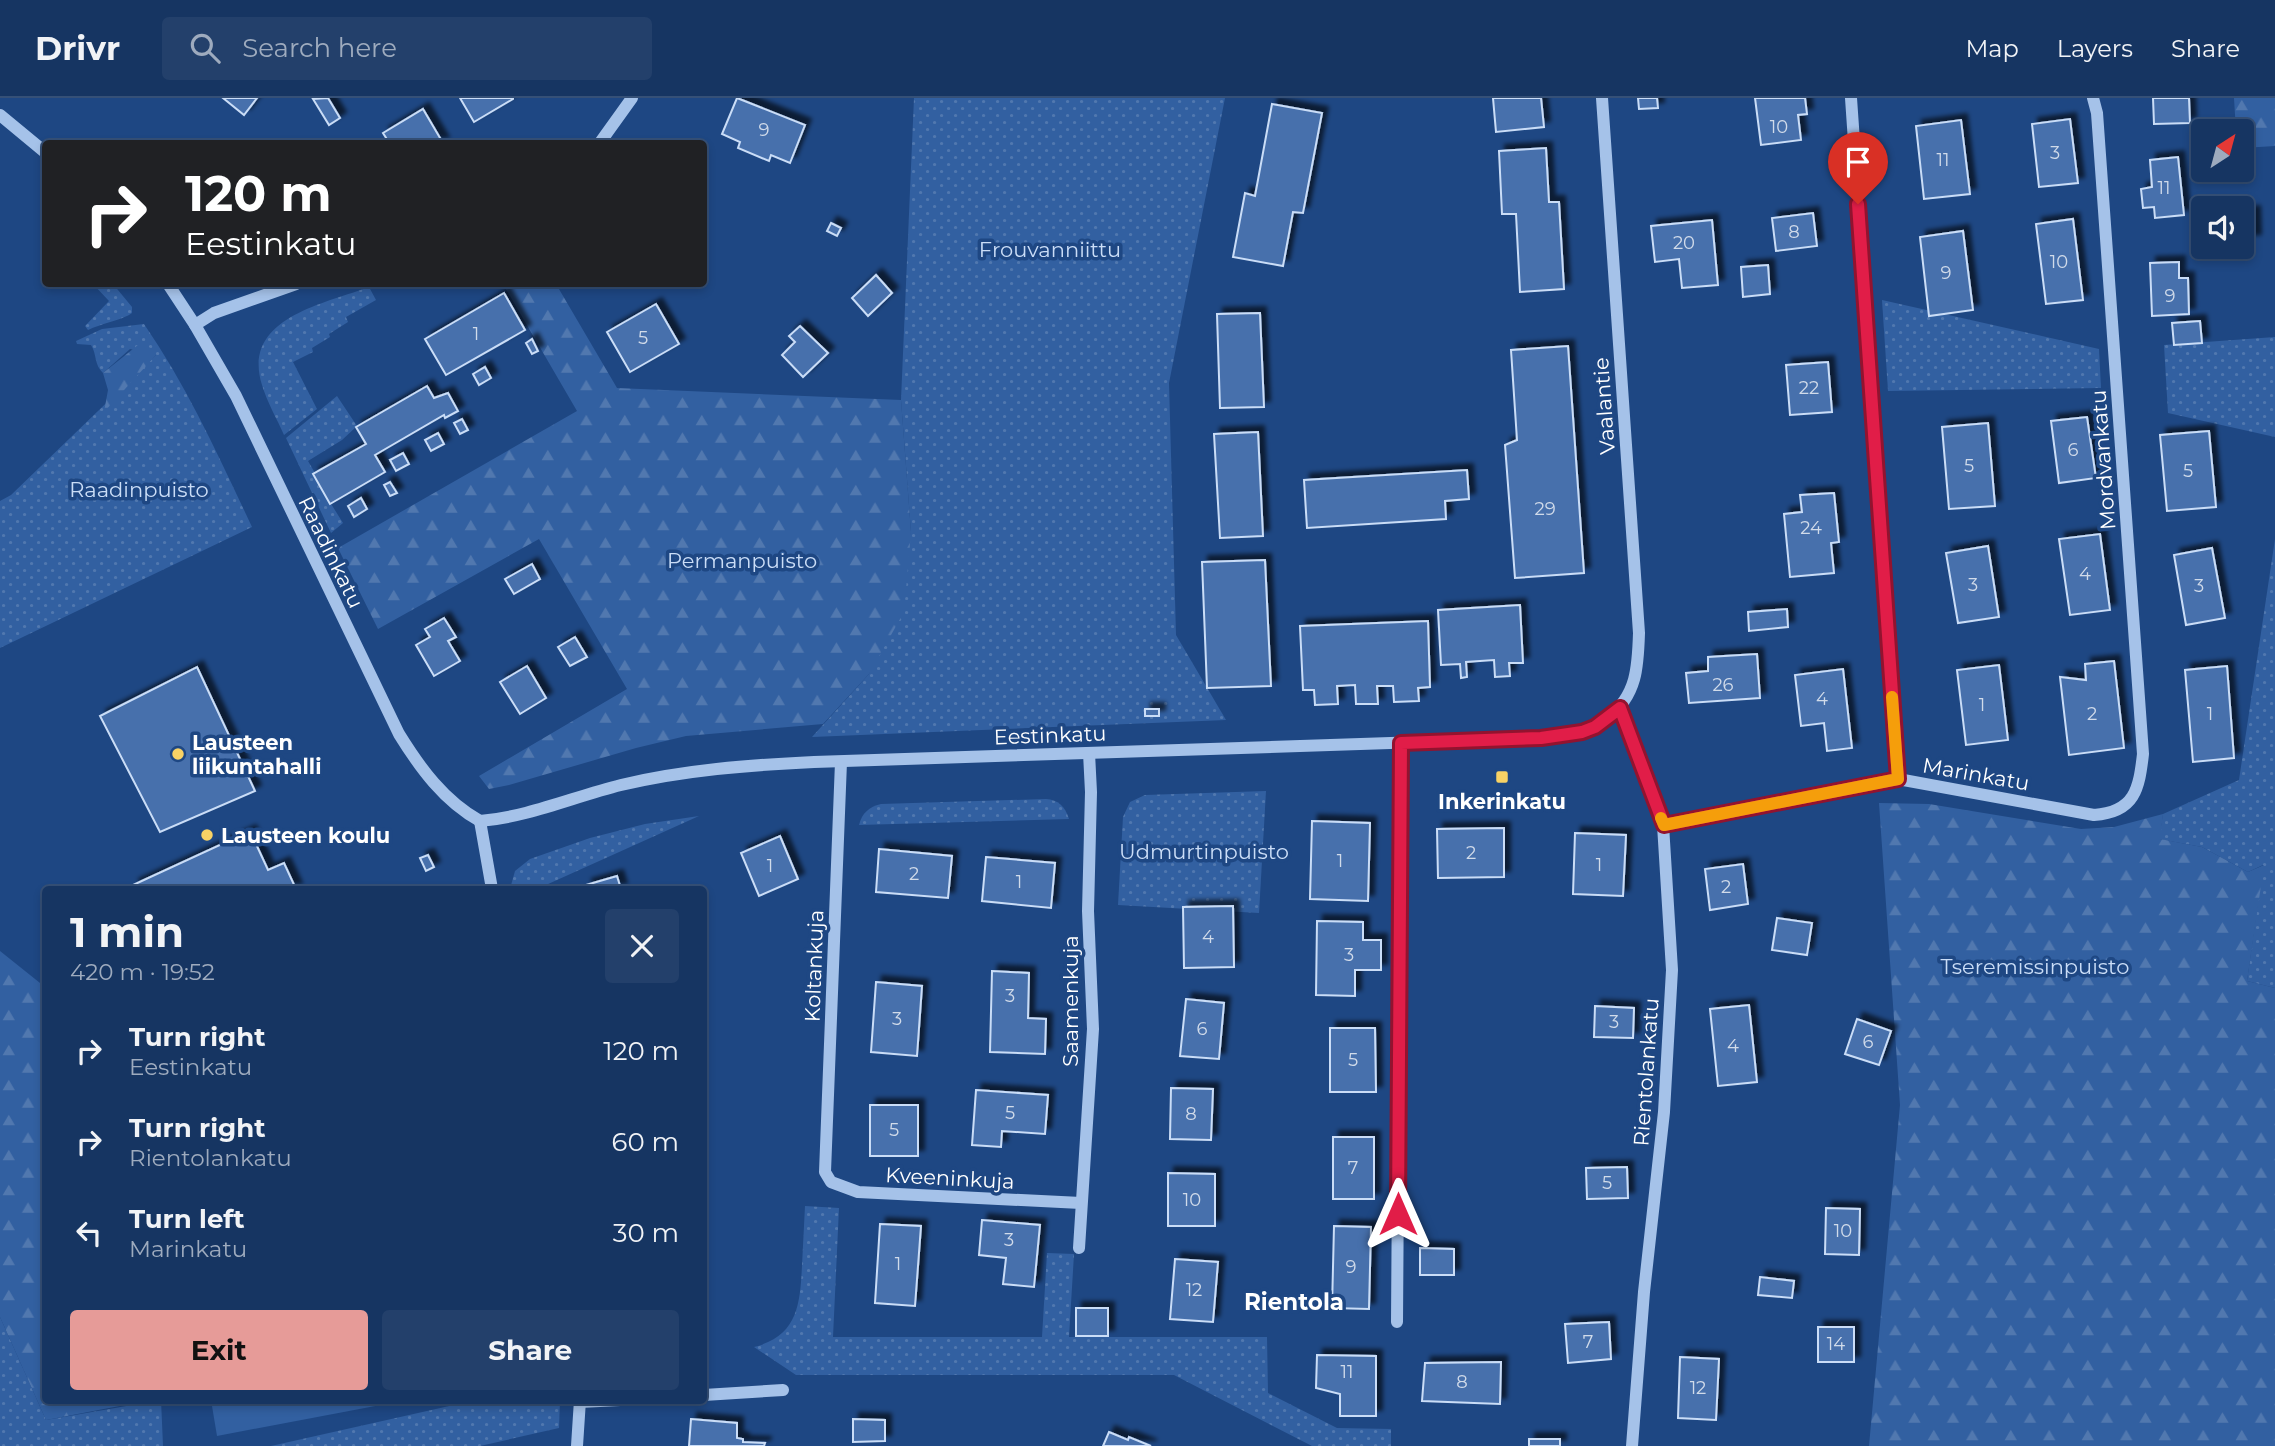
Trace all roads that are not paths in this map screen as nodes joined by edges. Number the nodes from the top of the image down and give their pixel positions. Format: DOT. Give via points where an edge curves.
graph roads {
  1 [pos="632,98"];
  2 [pos="1602,98"];
  3 [pos="1855,98"];
  4 [pos="2093,98"];
  5 [pos="0,116"];
  6 [pos="602,140"];
  7 [pos="42,150"];
  8 [pos="169,287"];
  9 [pos="288,287"];
  10 [pos="195,325"];
  11 [pos="1620,708"];
  12 [pos="1401,743"];
  13 [pos="1088,753"];
  14 [pos="842,762"];
  15 [pos="1898,779"];
  16 [pos="2118,811"];
  17 [pos="480,821"];
  18 [pos="1664,825"];
  19 [pos="491,886"];
  20 [pos="825,1172"];
  21 [pos="1081,1203"];
  22 [pos="1079,1248"];
  23 [pos="1397,1322"];
  24 [pos="783,1390"];
  25 [pos="707,1395"];
  26 [pos="580,1404"];
  27 [pos="577,1446"];
  28 [pos="1632,1446"];
  1 -- 6 [label="street"];
  2 -- 11 [label="street, Vaalantie" via="1639,633 1637,672"];
  3 -- 15 [label="street"];
  4 -- 16 [label="street, Mordvankatu" via="2143,754 2140,783 2132,799"];
  5 -- 7 [label="street"];
  8 -- 10 [label="street, Raadinkatu"];
  9 -- 10 [label="street" via="214,313"];
  10 -- 17 [label="street, Raadinkatu" via="236,396 399,734 435,785"];
  11 -- 12 [label="street, Eestinkatu" via="1582,732 1541,738"];
  11 -- 18 [label="street, Rientolankatu"];
  12 -- 13 [label="street, Eestinkatu"];
  12 -- 23 [label="street"];
  13 -- 14 [label="street, Eestinkatu"];
  13 -- 21 [label="street, Saamenkuja" via="1093,1029"];
  14 -- 17 [label="street, Eestinkatu" via="758,765 664,776 503,819"];
  14 -- 20 [label="street, Koltankuja"];
  15 -- 16 [label="street, Marinkatu" via="2094,815"];
  15 -- 18 [label="street, Marinkatu"];
  17 -- 19 [label="street"];
  18 -- 28 [label="street, Rientolankatu" via="1672,970 1664,1112"];
  20 -- 21 [label="street, Kveeninkuja" via="831,1182 858,1192"];
  21 -- 22 [label="street, Saamenkuja"];
  24 -- 25 [label="street"];
  26 -- 27 [label="street"];
}
